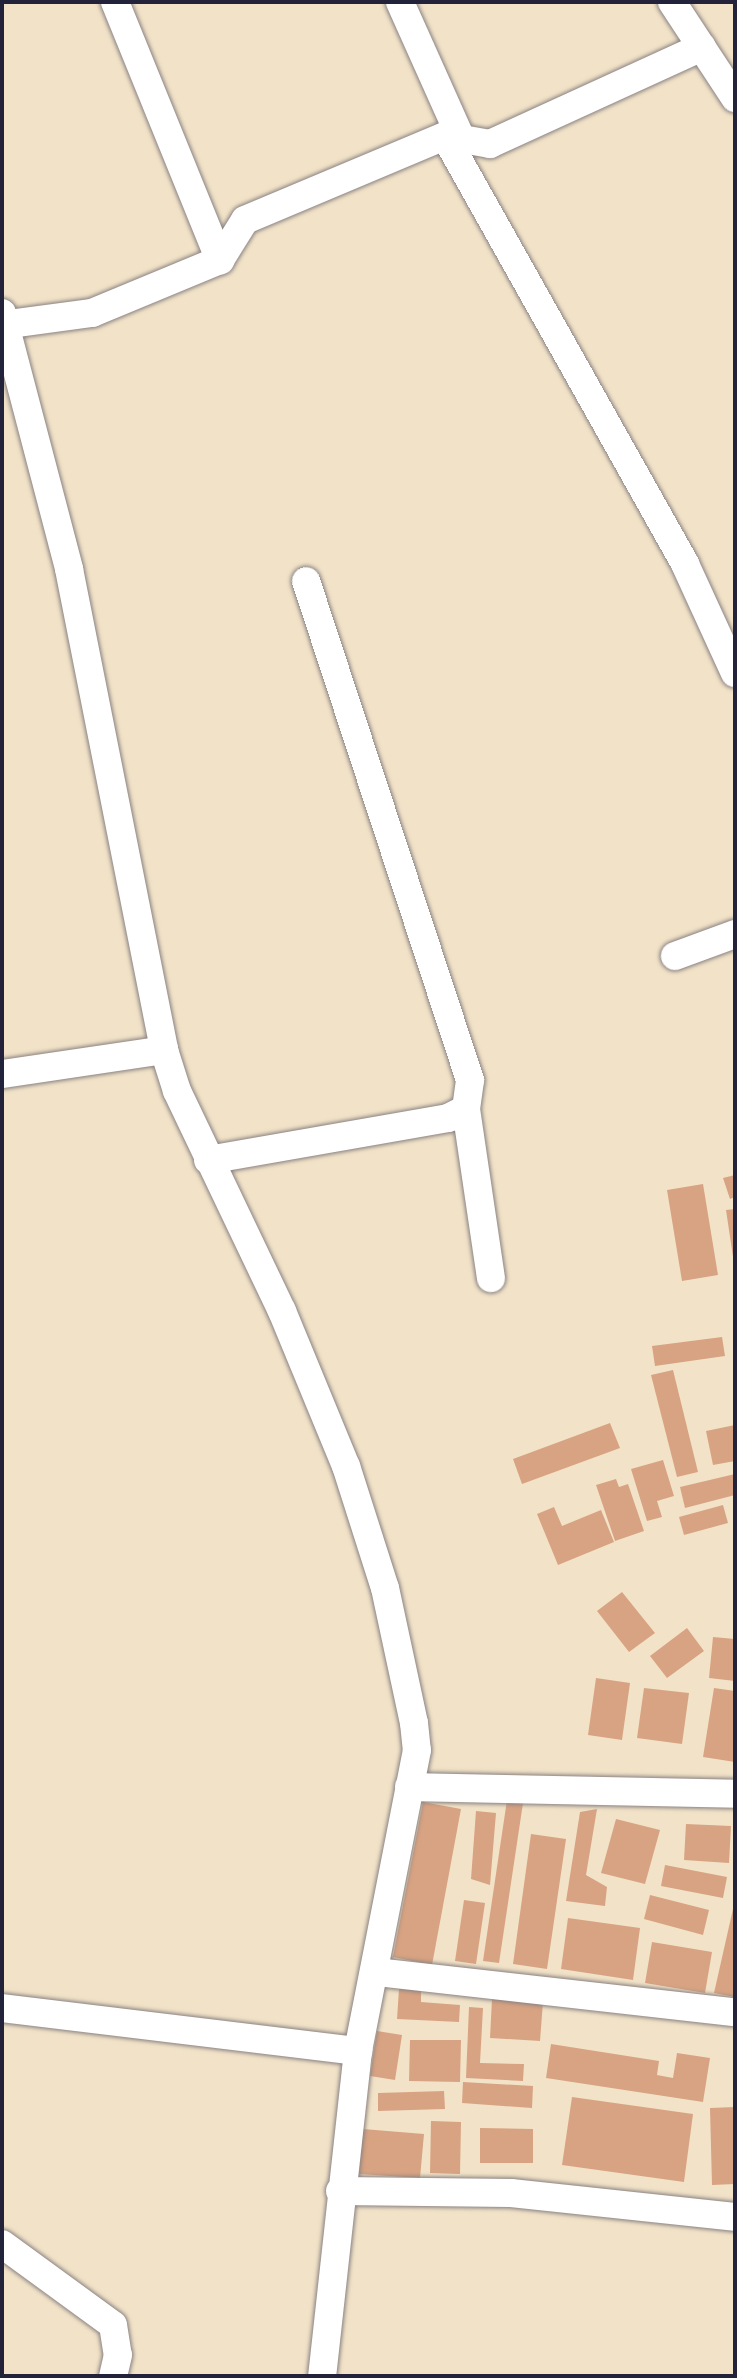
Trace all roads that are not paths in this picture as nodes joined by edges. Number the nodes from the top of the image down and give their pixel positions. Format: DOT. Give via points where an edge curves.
graph roads {
  1 [pos="115,2"];
  2 [pos="400,2"];
  3 [pos="672,2"];
  4 [pos="702,47"];
  5 [pos="735,98"];
  6 [pos="453,136"];
  7 [pos="220,260"];
  8 [pos="3,321"];
  9 [pos="306,581"];
  10 [pos="735,673"];
  11 [pos="735,934"];
  12 [pos="675,956"];
  13 [pos="164,1050"];
  14 [pos="2,1074"];
  15 [pos="466,1109"];
  16 [pos="208,1160"];
  17 [pos="491,1278"];
  18 [pos="409,1787"];
  19 [pos="735,1794"];
  20 [pos="376,1972"];
  21 [pos="2,2008"];
  22 [pos="735,2012"];
  23 [pos="358,2051"];
  24 [pos="340,2191"];
  25 [pos="735,2217"];
  26 [pos="2,2244"];
  27 [pos="328,2375"];
  28 [pos="113,2376"];
  1 -- 7 [label="street"];
  2 -- 6 [label="street"];
  3 -- 4 [label="street"];
  4 -- 5 [label="street"];
  4 -- 6 [label="street" via="490,144"];
  6 -- 7 [label="street" via="245,220"];
  6 -- 10 [label="street" via="685,564"];
  7 -- 8 [label="street" via="92,313"];
  8 -- 13 [label="street" via="69,569"];
  9 -- 15 [label="street" via="470,1080"];
  11 -- 12 [label="street"];
  13 -- 14 [label="street"];
  13 -- 16 [label="street"];
  15 -- 16 [label="street" via="448,1118"];
  15 -- 17 [label="street"];
  16 -- 18 [label="street" via="282,1311 354,1493 385,1588 414,1723 417,1750"];
  18 -- 19 [label="street"];
  18 -- 20 [label="street"];
  20 -- 22 [label="street"];
  20 -- 23 [label="street"];
  21 -- 23 [label="street"];
  23 -- 24 [label="street"];
  24 -- 25 [label="street" via="511,2193"];
  24 -- 27 [label="street"];
  26 -- 28 [label="street" via="113,2325 118,2355"];
}
